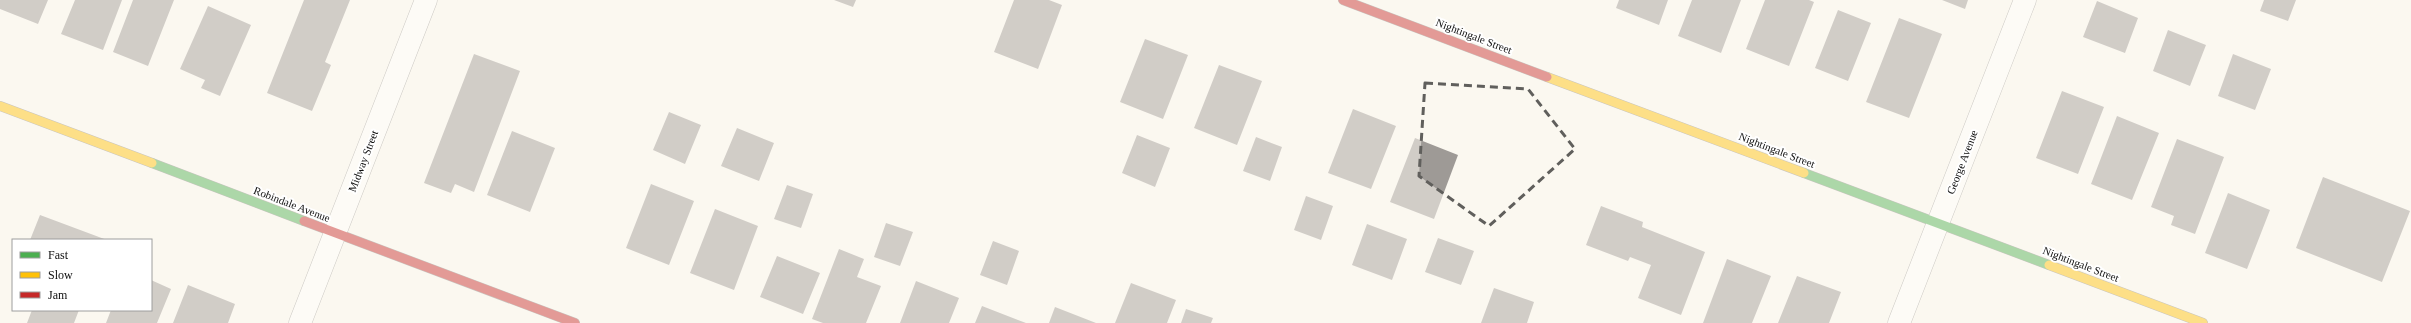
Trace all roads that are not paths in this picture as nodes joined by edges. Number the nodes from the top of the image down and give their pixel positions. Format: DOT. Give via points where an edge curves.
graph roads {
  1 [pos="426,0"];
  2 [pos="1343,0"];
  3 [pos="2025,0"];
  4 [pos="0,106"];
  5 [pos="1938,223"];
  6 [pos="335,233"];
  7 [pos="300,323"];
  8 [pos="575,323"];
  9 [pos="1899,323"];
  10 [pos="2203,323"];
  1 -- 6 [label="street, Midway Street"];
  2 -- 5 [label="street, Nightingale Street"];
  3 -- 5 [label="street, George Avenue"];
  4 -- 6 [label="street, Robindale Avenue"];
  5 -- 9 [label="street, George Avenue"];
  5 -- 10 [label="street, Nightingale Street"];
  6 -- 7 [label="street, Midway Street"];
  6 -- 8 [label="street, Robindale Avenue"];
}
